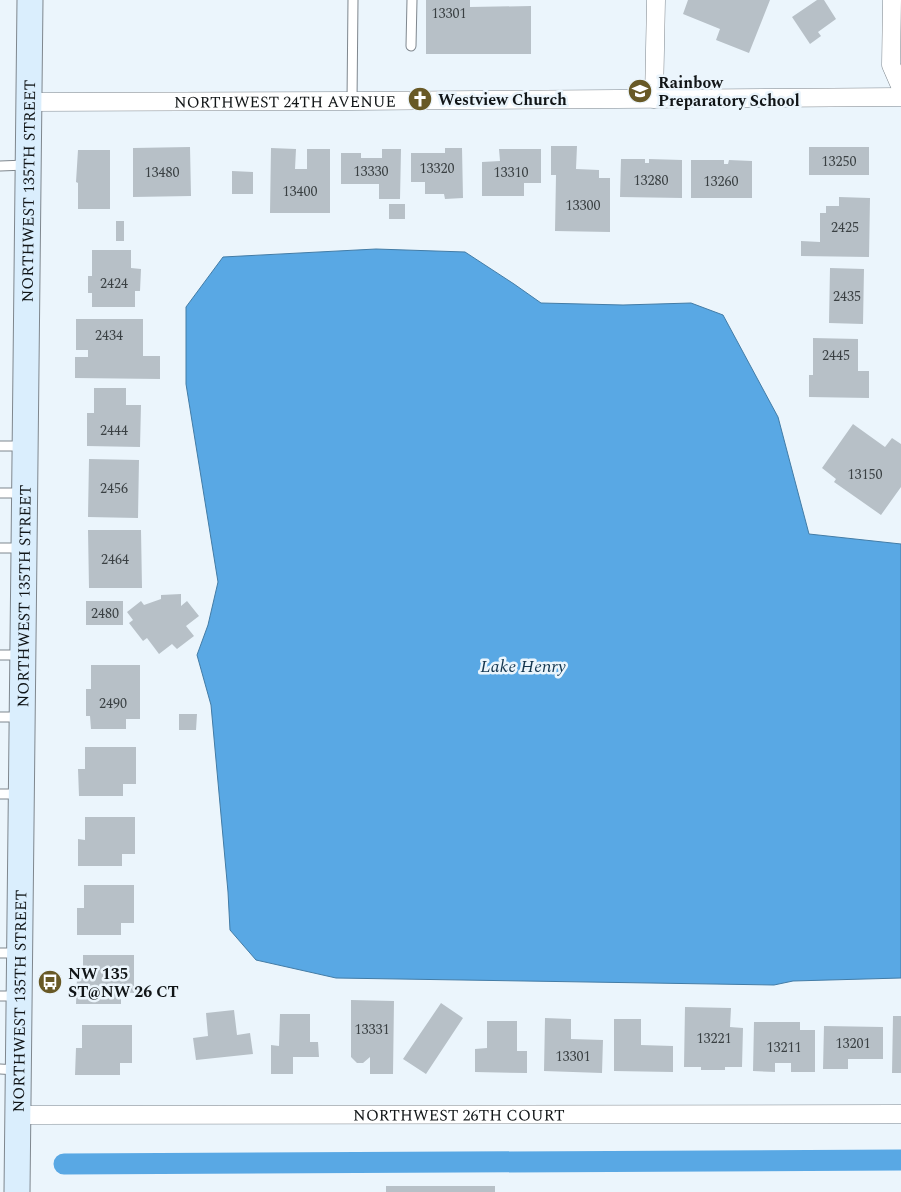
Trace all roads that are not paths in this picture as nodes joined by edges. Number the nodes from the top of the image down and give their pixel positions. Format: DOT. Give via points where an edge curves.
graph roads {
  1 [pos="30,0"];
  2 [pos="353,0"];
  3 [pos="412,0"];
  4 [pos="656,0"];
  5 [pos="892,0"];
  6 [pos="411,46"];
  7 [pos="901,88"];
  8 [pos="901,97"];
  9 [pos="654,99"];
  10 [pos="352,101"];
  11 [pos="29,102"];
  12 [pos="29,165"];
  13 [pos="0,166"];
  14 [pos="0,446"];
  15 [pos="25,446"];
  16 [pos="12,493"];
  17 [pos="12,548"];
  18 [pos="11,655"];
  19 [pos="11,717"];
  20 [pos="11,794"];
  21 [pos="10,953"];
  22 [pos="10,996"];
  23 [pos="9,1069"];
  24 [pos="901,1114"];
  25 [pos="18,1115"];
  26 [pos="17,1192"];
  1 -- 11 [label="main road, NORTHWEST 135TH STREET"];
  2 -- 10 [label="lane"];
  3 -- 6 [label="lane"];
  4 -- 9 [label="street"];
  5 -- 7 [label="street" via="891,65"];
  8 -- 9 [label="street, NORTHWEST 24TH AVENUE"];
  9 -- 10 [label="street, NORTHWEST 24TH AVENUE"];
  10 -- 11 [label="street, NORTHWEST 24TH AVENUE"];
  11 -- 12 [label="main road, NORTHWEST 135TH STREET"];
  12 -- 13 [label="lane"];
  12 -- 15 [label="main road, NORTHWEST 135TH STREET"];
  14 -- 15 [label="lane"];
  15 -- 16 [label="main road, NORTHWEST 135TH STREET"];
  16 -- 17 [label="main road, NORTHWEST 135TH STREET"];
  17 -- 18 [label="main road, NORTHWEST 135TH STREET"];
  18 -- 19 [label="main road, NORTHWEST 135TH STREET"];
  19 -- 20 [label="main road, NORTHWEST 135TH STREET"];
  20 -- 21 [label="main road, NORTHWEST 135TH STREET"];
  21 -- 22 [label="main road, NORTHWEST 135TH STREET"];
  22 -- 23 [label="main road, NORTHWEST 135TH STREET"];
  23 -- 25 [label="main road, NORTHWEST 135TH STREET"];
  24 -- 25 [label="street, NORTHWEST 26TH COURT"];
  25 -- 26 [label="main road, NORTHWEST 135TH STREET"];
}
